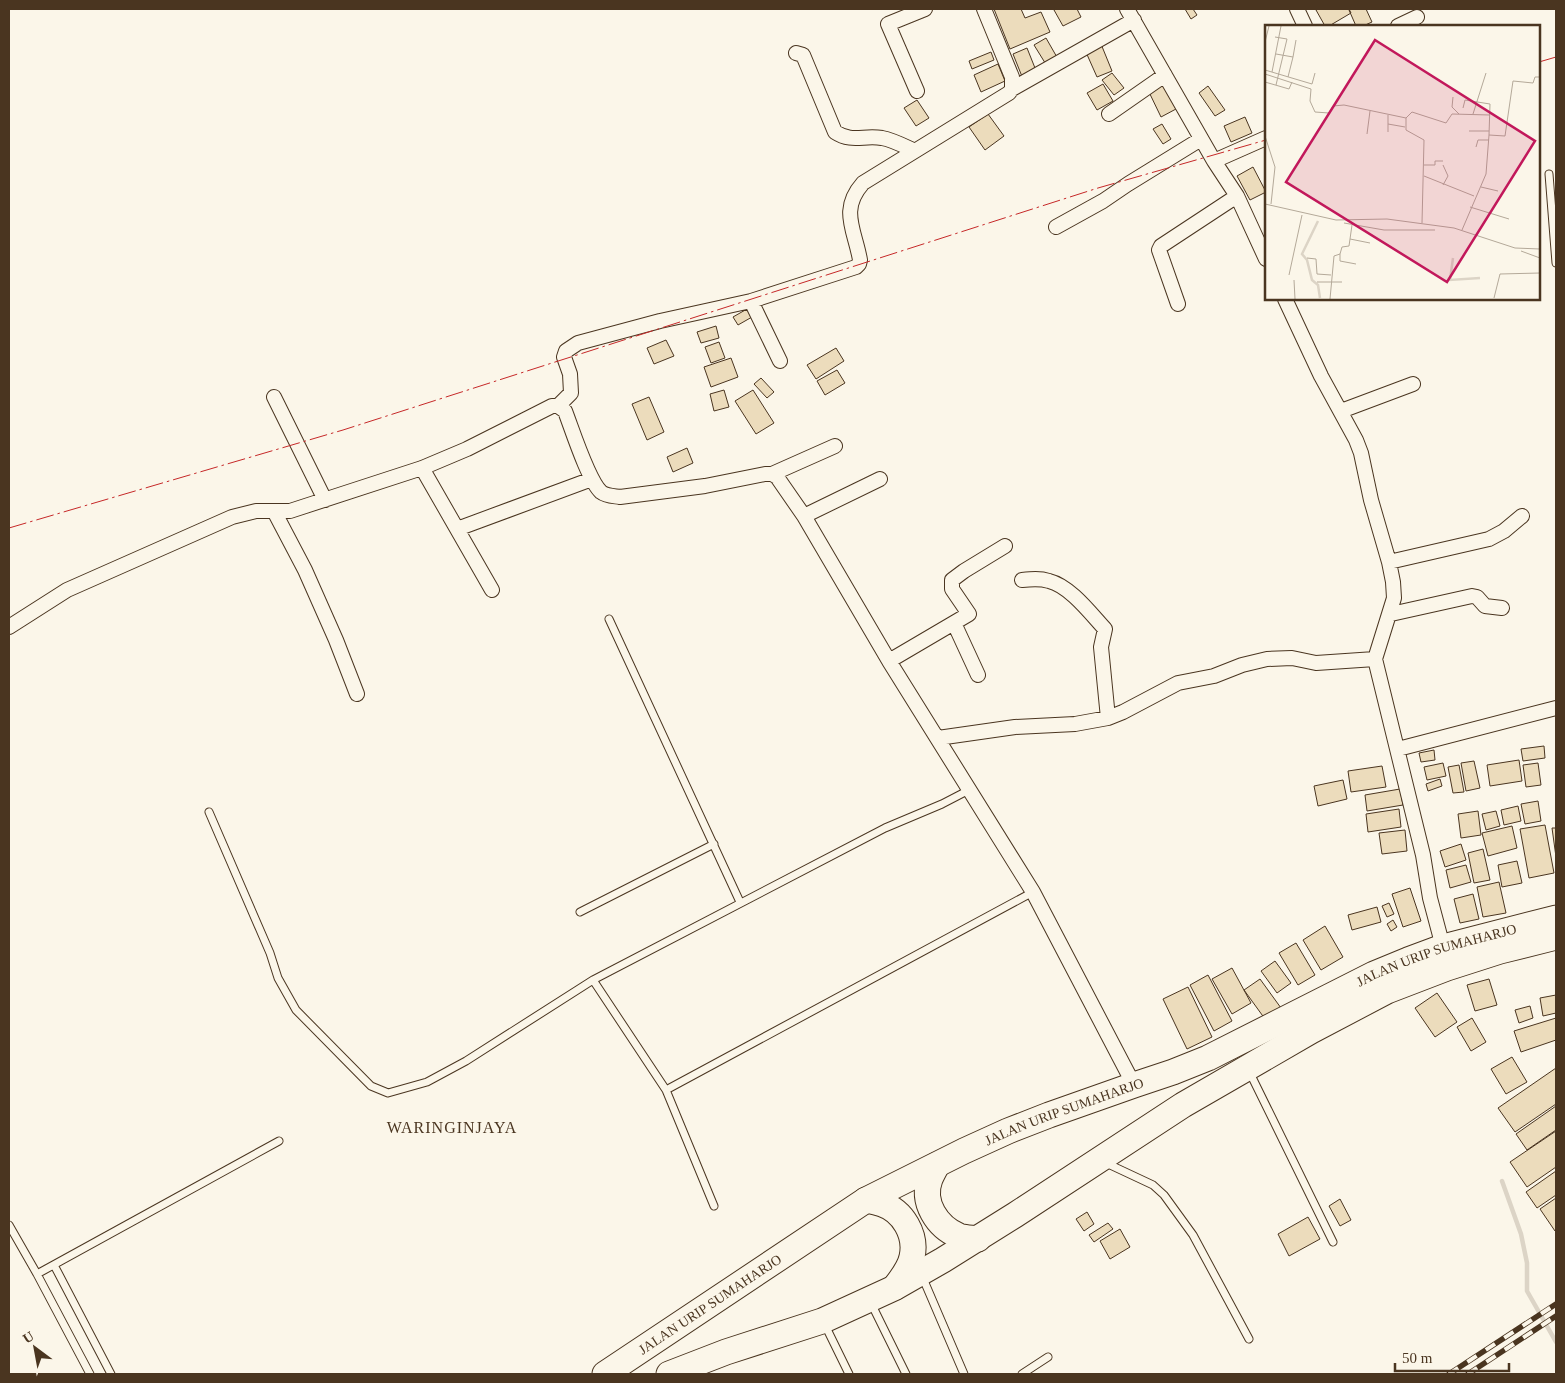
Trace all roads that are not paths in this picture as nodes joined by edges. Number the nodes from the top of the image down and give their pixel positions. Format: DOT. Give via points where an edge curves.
graph roads {
  1 [pos="925,9"];
  2 [pos="984,9"];
  3 [pos="1298,9"];
  4 [pos="1130,14"];
  5 [pos="1417,17"];
  6 [pos="1304,25"];
  7 [pos="1400,25"];
  8 [pos="796,53"];
  9 [pos="1165,75"];
  10 [pos="1012,89"];
  11 [pos="917,91"];
  12 [pos="1109,114"];
  13 [pos="1265,138"];
  14 [pos="1202,139"];
  15 [pos="915,151"];
  16 [pos="1214,161"];
  17 [pos="1549,174"];
  18 [pos="1237,196"];
  19 [pos="1056,227"];
  20 [pos="1265,257"];
  21 [pos="1556,263"];
  22 [pos="1285,300"];
  23 [pos="751,301"];
  24 [pos="1178,304"];
  25 [pos="780,360"];
  26 [pos="1413,384"];
  27 [pos="274,397"];
  28 [pos="558,406"];
  29 [pos="1341,411"];
  30 [pos="835,446"];
  31 [pos="422,468"];
  32 [pos="772,474"];
  33 [pos="592,479"];
  34 [pos="880,479"];
  35 [pos="325,500"];
  36 [pos="274,511"];
  37 [pos="804,516"];
  38 [pos="1522,516"];
  39 [pos="457,529"];
  40 [pos="1005,546"];
  41 [pos="1389,562"];
  42 [pos="1022,580"];
  43 [pos="492,590"];
  44 [pos="1502,608"];
  45 [pos="1390,614"];
  46 [pos="609,619"];
  47 [pos="954,622"];
  48 [pos="9,627"];
  49 [pos="1375,659"];
  50 [pos="889,661"];
  51 [pos="978,675"];
  52 [pos="357,694"];
  53 [pos="1556,708"];
  54 [pos="1108,718"];
  55 [pos="938,738"];
  56 [pos="1398,749"];
  57 [pos="969,790"];
  58 [pos="209,812"];
  59 [pos="714,844"];
  60 [pos="1033,892"];
  61 [pos="740,902"];
  62 [pos="580,912"];
  63 [pos="1556,918"];
  64 [pos="1556,937"];
  65 [pos="1443,947"];
  66 [pos="593,980"];
  67 [pos="1380,982"];
  68 [pos="1342,1002"];
  69 [pos="1247,1068"];
  70 [pos="1134,1084"];
  71 [pos="666,1090"];
  72 [pos="279,1141"];
  73 [pos="1100,1160"];
  74 [pos="937,1165"];
  75 [pos="866,1200"];
  76 [pos="714,1206"];
  77 [pos="9,1225"];
  78 [pos="978,1238"];
  79 [pos="1333,1242"];
  80 [pos="54,1265"];
  81 [pos="921,1273"];
  82 [pos="37,1274"];
  83 [pos="894,1288"];
  84 [pos="870,1300"];
  85 [pos="822,1321"];
  86 [pos="1249,1339"];
  87 [pos="1048,1357"];
  88 [pos="90,1374"];
  89 [pos="111,1374"];
  90 [pos="605,1374"];
  91 [pos="669,1374"];
  92 [pos="849,1374"];
  93 [pos="906,1374"];
  94 [pos="964,1374"];
  95 [pos="1022,1374"];
  1 -- 11 [label="street" via="888,24"];
  2 -- 10 [label="street" via="1012,77"];
  3 -- 6 [label="street"];
  4 -- 9 [label="street"];
  4 -- 10 [label="street"];
  5 -- 7 [label="street"];
  8 -- 15 [label="street" via="803,55 835,132 846,138 886,139"];
  9 -- 12 [label="street"];
  9 -- 14 [label="street"];
  10 -- 15 [label="street" via="1009,94"];
  13 -- 16 [label="street"];
  14 -- 16 [label="street"];
  14 -- 19 [label="street" via="1103,202"];
  15 -- 23 [label="street" via="857,190 850,213 860,264"];
  16 -- 18 [label="street"];
  17 -- 21 [label="lane"];
  18 -- 20 [label="street"];
  18 -- 24 [label="street" via="1161,246 1159,250"];
  22 -- 29 [label="street"];
  23 -- 25 [label="street"];
  23 -- 28 [label="street" via="660,321 573,346 566,351 564,358 570,374 571,393"];
  26 -- 29 [label="street"];
  27 -- 35 [label="street"];
  28 -- 31 [label="street" via="545,409"];
  28 -- 33 [label="street" via="565,411"];
  29 -- 41 [label="street" via="1361,454"];
  30 -- 32 [label="street"];
  31 -- 35 [label="street"];
  31 -- 39 [label="street"];
  32 -- 33 [label="street" via="620,497 602,492"];
  32 -- 37 [label="street"];
  33 -- 39 [label="street"];
  34 -- 37 [label="street"];
  35 -- 36 [label="street" via="290,511"];
  36 -- 48 [label="street" via="256,511 232,517 67,590"];
  36 -- 52 [label="street" via="305,570"];
  37 -- 50 [label="street"];
  38 -- 41 [label="street" via="1489,540"];
  39 -- 43 [label="street"];
  40 -- 47 [label="street" via="952,580 952,589 970,614"];
  41 -- 45 [label="street" via="1394,598"];
  42 -- 54 [label="street" via="1037,579 1061,586 1105,629 1101,647"];
  44 -- 45 [label="street" via="1485,606 1478,597 1472,596"];
  45 -- 49 [label="street"];
  46 -- 59 [label="lane"];
  47 -- 50 [label="street"];
  47 -- 51 [label="street"];
  49 -- 54 [label="street" via="1316,663 1292,658 1267,659 1214,676 1178,683"];
  49 -- 56 [label="street"];
  50 -- 55 [label="street"];
  53 -- 56 [label="street"];
  54 -- 55 [label="street"];
  55 -- 57 [label="street"];
  56 -- 65 [label="street"];
  57 -- 60 [label="street"];
  57 -- 61 [label="lane" via="885,828"];
  58 -- 66 [label="lane" via="278,978 296,1010 371,1086 388,1093 427,1082 466,1061"];
  59 -- 61 [label="lane"];
  59 -- 62 [label="lane"];
  60 -- 70 [label="street"];
  60 -- 71 [label="lane"];
  61 -- 66 [label="lane"];
  63 -- 65 [label="highway, JALAN URIP SUMAHARJO"];
  64 -- 67 [label="highway, JALAN URIP SUMAHARJO" via="1446,968"];
  65 -- 67 [label="highway, JALAN URIP SUMAHARJO"];
  66 -- 71 [label="lane"];
  67 -- 68 [label="highway, JALAN URIP SUMAHARJO"];
  68 -- 69 [label="highway, JALAN URIP SUMAHARJO"];
  68 -- 70 [label="highway, JALAN URIP SUMAHARJO" via="1173,1072"];
  69 -- 73 [label="highway, JALAN URIP SUMAHARJO" via="1183,1105"];
  69 -- 79 [label="lane"];
  70 -- 74 [label="highway, JALAN URIP SUMAHARJO" via="1008,1131"];
  71 -- 76 [label="lane"];
  72 -- 80 [label="lane"];
  73 -- 78 [label="highway, JALAN URIP SUMAHARJO"];
  73 -- 86 [label="lane" via="1153,1185 1164,1195 1194,1235"];
  74 -- 75 [label="highway, JALAN URIP SUMAHARJO"];
  74 -- 78 [label="highway" via="929,1181 928,1198 934,1215 945,1229 961,1237"];
  75 -- 83 [label="highway" via="897,1212 907,1225 912,1240 912,1256 906,1272"];
  75 -- 90 [label="highway, JALAN URIP SUMAHARJO"];
  77 -- 82 [label="lane"];
  78 -- 81 [label="highway, JALAN URIP SUMAHARJO"];
  80 -- 82 [label="lane"];
  80 -- 89 [label="lane"];
  81 -- 83 [label="highway, JALAN URIP SUMAHARJO"];
  81 -- 94 [label="lane"];
  82 -- 88 [label="lane"];
  83 -- 84 [label="highway, JALAN URIP SUMAHARJO"];
  84 -- 85 [label="highway, JALAN URIP SUMAHARJO"];
  84 -- 93 [label="lane"];
  85 -- 91 [label="highway, JALAN URIP SUMAHARJO"];
  85 -- 92 [label="lane"];
  87 -- 95 [label="lane"];
}
